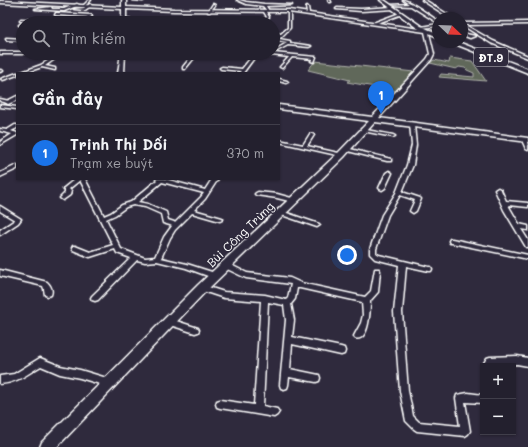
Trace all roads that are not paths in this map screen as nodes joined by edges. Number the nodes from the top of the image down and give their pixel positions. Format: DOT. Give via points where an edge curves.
graph roads {
  1 [pos="90,0"];
  2 [pos="124,0"];
  3 [pos="134,0"];
  4 [pos="143,0"];
  5 [pos="238,0"];
  6 [pos="382,0"];
  7 [pos="385,0"];
  8 [pos="404,0"];
  9 [pos="423,0"];
  10 [pos="286,1"];
  11 [pos="0,2"];
  12 [pos="357,3"];
  13 [pos="60,4"];
  14 [pos="78,5"];
  15 [pos="84,5"];
  16 [pos="91,5"];
  17 [pos="214,5"];
  18 [pos="264,5"];
  19 [pos="412,5"];
  20 [pos="124,7"];
  21 [pos="307,7"];
  22 [pos="392,7"];
  23 [pos="36,9"];
  24 [pos="48,9"];
  25 [pos="75,9"];
  26 [pos="337,9"];
  27 [pos="64,10"];
  28 [pos="209,10"];
  29 [pos="358,10"];
  30 [pos="266,11"];
  31 [pos="289,11"];
  32 [pos="442,12"];
  33 [pos="308,13"];
  34 [pos="56,14"];
  35 [pos="401,14"];
  36 [pos="52,16"];
  37 [pos="91,16"];
  38 [pos="124,16"];
  39 [pos="268,16"];
  40 [pos="432,18"];
  41 [pos="374,23"];
  42 [pos="528,23"];
  43 [pos="468,25"];
  44 [pos="432,26"];
  45 [pos="422,27"];
  46 [pos="468,28"];
  47 [pos="429,32"];
  48 [pos="432,33"];
  49 [pos="480,34"];
  50 [pos="282,35"];
  51 [pos="468,36"];
  52 [pos="280,38"];
  53 [pos="7,39"];
  54 [pos="16,40"];
  55 [pos="280,40"];
  56 [pos="288,44"];
  57 [pos="309,46"];
  58 [pos="468,47"];
  59 [pos="280,48"];
  60 [pos="0,53"];
  61 [pos="16,53"];
  62 [pos="280,54"];
  63 [pos="291,56"];
  64 [pos="528,57"];
  65 [pos="52,60"];
  66 [pos="122,60"];
  67 [pos="190,60"];
  68 [pos="250,60"];
  69 [pos="313,62"];
  70 [pos="42,66"];
  71 [pos="282,67"];
  72 [pos="54,68"];
  73 [pos="184,68"];
  74 [pos="222,68"];
  75 [pos="32,70"];
  76 [pos="39,71"];
  77 [pos="242,71"];
  78 [pos="528,71"];
  79 [pos="25,72"];
  80 [pos="121,72"];
  81 [pos="16,74"];
  82 [pos="1,80"];
  83 [pos="280,80"];
  84 [pos="286,82"];
  85 [pos="16,98"];
  86 [pos="0,100"];
  87 [pos="8,102"];
  88 [pos="0,106"];
  89 [pos="280,107"];
  90 [pos="16,108"];
  91 [pos="372,120"];
  92 [pos="412,125"];
  93 [pos="16,127"];
  94 [pos="0,130"];
  95 [pos="363,130"];
  96 [pos="7,132"];
  97 [pos="16,134"];
  98 [pos="16,135"];
  99 [pos="312,135"];
  100 [pos="393,136"];
  101 [pos="526,140"];
  102 [pos="280,141"];
  103 [pos="0,144"];
  104 [pos="304,147"];
  105 [pos="528,149"];
  106 [pos="344,152"];
  107 [pos="389,160"];
  108 [pos="16,167"];
  109 [pos="389,173"];
  110 [pos="0,175"];
  111 [pos="77,180"];
  112 [pos="83,180"];
  113 [pos="159,180"];
  114 [pos="164,180"];
  115 [pos="214,180"];
  116 [pos="382,188"];
  117 [pos="498,190"];
  118 [pos="207,192"];
  119 [pos="399,192"];
  120 [pos="258,194"];
  121 [pos="63,198"];
  122 [pos="293,200"];
  123 [pos="504,202"];
  124 [pos="133,203"];
  125 [pos="528,206"];
  126 [pos="0,208"];
  127 [pos="190,211"];
  128 [pos="413,211"];
  129 [pos="281,213"];
  130 [pos="103,218"];
  131 [pos="220,219"];
  132 [pos="175,226"];
  133 [pos="317,226"];
  134 [pos="516,226"];
  135 [pos="528,228"];
  136 [pos="0,232"];
  137 [pos="452,241"];
  138 [pos="528,245"];
  139 [pos="116,246"];
  140 [pos="74,248"];
  141 [pos="136,257"];
  142 [pos="528,257"];
  143 [pos="157,259"];
  144 [pos="403,263"];
  145 [pos="226,266"];
  146 [pos="429,269"];
  147 [pos="377,271"];
  148 [pos="0,273"];
  149 [pos="216,276"];
  150 [pos="300,285"];
  151 [pos="202,288"];
  152 [pos="48,294"];
  153 [pos="95,298"];
  154 [pos="265,298"];
  155 [pos="366,300"];
  156 [pos="287,302"];
  157 [pos="170,322"];
  158 [pos="195,330"];
  159 [pos="358,336"];
  160 [pos="288,340"];
  161 [pos="340,351"];
  162 [pos="528,362"];
  163 [pos="488,363"];
  164 [pos="286,372"];
  165 [pos="316,378"];
  166 [pos="0,380"];
  167 [pos="110,384"];
  168 [pos="284,385"];
  169 [pos="480,399"];
  170 [pos="220,404"];
  171 [pos="258,410"];
  172 [pos="274,412"];
  173 [pos="47,447"];
  1 -- 15 [label="street"];
  2 -- 20 [label="street"];
  3 -- 4 [label="street"];
  5 -- 18 [label="street"];
  6 -- 22 [label="main road"];
  7 -- 22 [label="main road"];
  8 -- 19 [label="street"];
  9 -- 32 [label="street"];
  10 -- 18 [label="street" via="292,3"];
  11 -- 13 [label="street"];
  12 -- 29 [label="street"];
  13 -- 14 [label="street"];
  13 -- 24 [label="street"];
  14 -- 15 [label="street"];
  14 -- 27 [label="street"];
  15 -- 16 [label="street"];
  16 -- 20 [label="street"];
  16 -- 25 [label="street" via="85,9"];
  17 -- 28 [label="street"];
  18 -- 30 [label="street"];
  19 -- 22 [label="street"];
  19 -- 40 [label="street"];
  20 -- 28 [label="street"];
  20 -- 38 [label="street"];
  21 -- 33 [label="street"];
  22 -- 29 [label="street"];
  22 -- 35 [label="main road"];
  22 -- 45 [label="main road"];
  23 -- 24 [label="street"];
  24 -- 27 [label="street"];
  26 -- 29 [label="street"];
  27 -- 34 [label="street"];
  28 -- 30 [label="street"];
  30 -- 31 [label="street"];
  30 -- 39 [label="street"];
  31 -- 33 [label="street"];
  31 -- 50 [label="street" via="289,28"];
  33 -- 41 [label="street"];
  34 -- 36 [label="street"];
  34 -- 37 [label="street"];
  35 -- 41 [label="street"];
  35 -- 47 [label="main road"];
  41 -- 47 [label="street"];
  42 -- 43 [label="street"];
  44 -- 45 [label="street"];
  45 -- 47 [label="main road"];
  46 -- 49 [label="street"];
  47 -- 48 [label="main road"];
  47 -- 91 [label="street, Bùi Công Trừng" via="433,53"];
  49 -- 51 [label="street"];
  49 -- 64 [label="street"];
  50 -- 52 [label="street"];
  53 -- 54 [label="street"];
  55 -- 56 [label="street" via="287,41"];
  56 -- 57 [label="street"];
  56 -- 59 [label="street"];
  58 -- 78 [label="main road, ĐT.9"];
  60 -- 61 [label="street"];
  62 -- 63 [label="street"];
  63 -- 69 [label="street" via="315,58"];
  63 -- 71 [label="street"];
  65 -- 70 [label="street"];
  66 -- 80 [label="street"];
  67 -- 73 [label="street"];
  68 -- 77 [label="street"];
  70 -- 72 [label="street"];
  70 -- 75 [label="street"];
  74 -- 77 [label="street"];
  75 -- 76 [label="street"];
  75 -- 79 [label="street"];
  81 -- 82 [label="street"];
  83 -- 84 [label="street"];
  85 -- 87 [label="street"];
  86 -- 87 [label="street"];
  87 -- 88 [label="street"];
  88 -- 90 [label="street"];
  89 -- 91 [label="street"];
  91 -- 92 [label="street"];
  91 -- 95 [label="street, Bùi Công Trừng"];
  92 -- 101 [label="street"];
  92 -- 119 [label="street" via="414,145 410,166"];
  93 -- 96 [label="street"];
  94 -- 96 [label="street"];
  95 -- 100 [label="street"];
  95 -- 106 [label="street, Bùi Công Trừng"];
  96 -- 97 [label="street"];
  98 -- 103 [label="street"];
  99 -- 104 [label="street"];
  101 -- 105 [label="street"];
  102 -- 104 [label="street"];
  104 -- 106 [label="street"];
  106 -- 107 [label="street"];
  106 -- 122 [label="street, Bùi Công Trừng"];
  108 -- 110 [label="street"];
  109 -- 116 [label="street"];
  111 -- 121 [label="street" via="66,188 68,194"];
  112 -- 130 [label="street"];
  113 -- 124 [label="street"];
  114 -- 118 [label="street"];
  115 -- 118 [label="street"];
  117 -- 123 [label="street"];
  118 -- 127 [label="street"];
  119 -- 128 [label="street" via="418,199"];
  119 -- 144 [label="street" via="384,216 373,254"];
  120 -- 122 [label="street"];
  122 -- 129 [label="street, Bùi Công Trừng"];
  123 -- 125 [label="street"];
  123 -- 134 [label="street"];
  124 -- 130 [label="street"];
  124 -- 132 [label="street" via="146,205 164,213 165,222"];
  126 -- 136 [label="street" via="18,219"];
  127 -- 131 [label="street"];
  127 -- 132 [label="street"];
  129 -- 133 [label="street"];
  129 -- 145 [label="street, Bùi Công Trừng"];
  130 -- 139 [label="street"];
  132 -- 143 [label="street"];
  134 -- 135 [label="street"];
  134 -- 138 [label="street"];
  137 -- 142 [label="street"];
  139 -- 140 [label="street" via="90,255"];
  139 -- 141 [label="street" via="119,251"];
  141 -- 143 [label="street" via="145,260"];
  141 -- 153 [label="street"];
  143 -- 149 [label="street"];
  144 -- 146 [label="street"];
  144 -- 169 [label="street" via="398,312 404,391 409,418 417,426 465,432 460,398"];
  145 -- 149 [label="street, Bùi Công Trừng"];
  145 -- 150 [label="street" via="246,274"];
  147 -- 155 [label="street" via="374,292"];
  148 -- 152 [label="street" via="45,284"];
  149 -- 151 [label="street, Bùi Công Trừng"];
  150 -- 155 [label="street"];
  150 -- 156 [label="street" via="294,286 291,299"];
  151 -- 154 [label="street" via="224,295"];
  151 -- 157 [label="street, Bùi Công Trừng"];
  154 -- 156 [label="street"];
  154 -- 171 [label="street"];
  155 -- 159 [label="street" via="364,328"];
  156 -- 160 [label="street" via="290,320"];
  157 -- 158 [label="street"];
  157 -- 167 [label="street, Bùi Công Trừng"];
  160 -- 161 [label="street"];
  160 -- 164 [label="street"];
  162 -- 163 [label="street" via="518,360"];
  164 -- 165 [label="street"];
  164 -- 168 [label="street"];
  166 -- 167 [label="street" via="11,380 20,376 40,362"];
  167 -- 173 [label="street, Bùi Công Trừng"];
  170 -- 171 [label="street"];
  171 -- 172 [label="street"];
}
